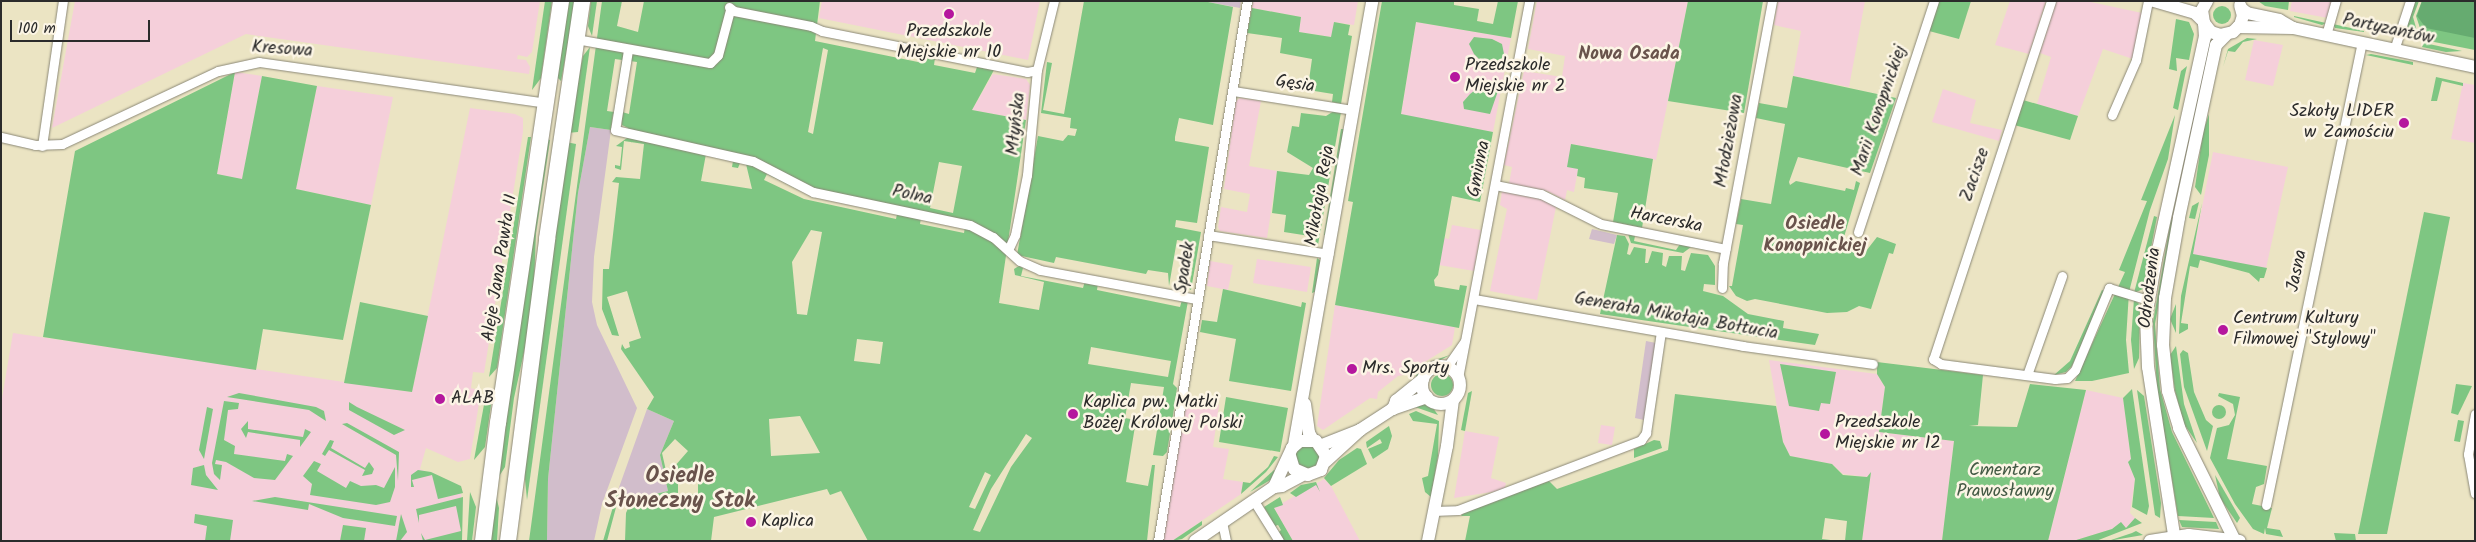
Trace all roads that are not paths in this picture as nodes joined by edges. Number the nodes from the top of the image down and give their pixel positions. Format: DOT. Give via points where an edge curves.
graph roads {
  1 [pos="63,1"];
  2 [pos="561,1"];
  3 [pos="582,1"];
  4 [pos="1054,1"];
  5 [pos="1248,1"];
  6 [pos="1372,1"];
  7 [pos="1529,1"];
  8 [pos="1772,1"];
  9 [pos="1934,1"];
  10 [pos="2051,1"];
  11 [pos="2148,1"];
  12 [pos="2154,1"];
  13 [pos="2199,1"];
  14 [pos="2206,1"];
  15 [pos="2336,1"];
  16 [pos="2410,1"];
  17 [pos="2240,5"];
  18 [pos="2203,21"];
  19 [pos="2238,27"];
  20 [pos="2293,28"];
  21 [pos="2226,35"];
  22 [pos="2326,35"];
  23 [pos="576,40"];
  24 [pos="2362,43"];
  25 [pos="628,50"];
  26 [pos="2394,50"];
  27 [pos="2475,67"];
  28 [pos="1037,70"];
  29 [pos="1232,91"];
  30 [pos="546,103"];
  31 [pos="566,106"];
  32 [pos="1353,110"];
  33 [pos="2112,115"];
  34 [pos="1,136"];
  35 [pos="42,146"];
  36 [pos="1495,185"];
  37 [pos="1858,232"];
  38 [pos="1208,236"];
  39 [pos="1726,249"];
  40 [pos="1008,250"];
  41 [pos="1329,254"];
  42 [pos="2062,276"];
  43 [pos="1722,288"];
  44 [pos="1198,299"];
  45 [pos="1474,299"];
  46 [pos="2148,300"];
  47 [pos="1661,332"];
  48 [pos="1464,342"];
  49 [pos="1873,364"];
  50 [pos="1446,368"];
  51 [pos="2027,375"];
  52 [pos="1458,378"];
  53 [pos="1423,379"];
  54 [pos="1304,398"];
  55 [pos="1453,400"];
  56 [pos="1432,401"];
  57 [pos="1392,409"];
  58 [pos="2475,414"];
  59 [pos="1360,430"];
  60 [pos="1318,443"];
  61 [pos="1292,451"];
  62 [pos="1444,455"];
  63 [pos="1326,461"];
  64 [pos="1303,475"];
  65 [pos="490,487"];
  66 [pos="1274,487"];
  67 [pos="513,491"];
  68 [pos="2475,492"];
  69 [pos="1254,501"];
  70 [pos="2266,505"];
  71 [pos="1433,511"];
  72 [pos="1222,522"];
  73 [pos="2174,538"];
  74 [pos="2236,540"];
  75 [pos="483,541"];
  76 [pos="508,541"];
  77 [pos="1158,541"];
  78 [pos="1195,541"];
  79 [pos="1226,541"];
  80 [pos="1279,541"];
  81 [pos="1428,541"];
  82 [pos="2150,541"];
  1 -- 35 [label="street"];
  2 -- 30 [label="highway, Aleje Jana Pawła II"];
  3 -- 23 [label="highway"];
  4 -- 28 [label="street, Młyńska"];
  5 -- 29 [label="street, Spadek"];
  6 -- 32 [label="street, Mikołaja Reja"];
  7 -- 36 [label="street, Gminna"];
  8 -- 39 [label="street, Młodzieżowa"];
  9 -- 37 [label="street, Marii Konopnickiej"];
  10 -- 51 [label="street, Zacisze" via="1933,358 1942,364"];
  11 -- 33 [label="street" via="2136,60"];
  12 -- 18 [label="street" via="2195,13"];
  13 -- 14 [label="street"];
  14 -- 18 [label="street, Odrodzenia"];
  15 -- 22 [label="street"];
  16 -- 26 [label="street"];
  17 -- 19 [label="street"];
  17 -- 20 [label="street, Partyzantów" via="2247,13 2279,20"];
  18 -- 21 [label="street" via="2214,34"];
  18 -- 46 [label="street, Odrodzenia" via="2205,37"];
  19 -- 20 [label="street, Partyzantów"];
  19 -- 21 [label="street"];
  20 -- 22 [label="street, Partyzantów"];
  21 -- 74 [label="street, Odrodzenia" via="2216,45 2179,218 2165,298 2162,338 2168,391 2177,423"];
  22 -- 24 [label="street, Partyzantów"];
  23 -- 25 [label="street"];
  23 -- 31 [label="highway"];
  24 -- 26 [label="street, Partyzantów"];
  24 -- 70 [label="street, Jasna"];
  25 -- 28 [label="street" via="712,62 718,55 730,8 1027,72"];
  25 -- 40 [label="street, Polna" via="615,130 753,161 813,192 970,225 993,237"];
  26 -- 27 [label="street, Partyzantów"];
  28 -- 40 [label="street, Młyńska" via="1030,157 1015,235"];
  29 -- 32 [label="street, Gęsia"];
  29 -- 38 [label="street, Spadek"];
  30 -- 31 [label="highway"];
  30 -- 35 [label="street, Kresowa" via="276,63 250,63 218,71 74,139"];
  30 -- 65 [label="highway, Aleje Jana Pawła II"];
  31 -- 67 [label="highway"];
  32 -- 41 [label="street, Mikołaja Reja"];
  34 -- 35 [label="street, Kresowa"];
  36 -- 39 [label="street, Harcerska" via="1541,194 1600,223"];
  36 -- 45 [label="street, Gminna"];
  38 -- 41 [label="street"];
  38 -- 44 [label="street, Spadek"];
  39 -- 43 [label="street, Młodzieżowa"];
  40 -- 44 [label="street, Polna" via="1020,261 1040,270"];
  41 -- 54 [label="street, Mikołaja Reja"];
  42 -- 51 [label="street"];
  44 -- 77 [label="street, Spadek"];
  45 -- 47 [label="street, Generała Mikołaja Bołtucia"];
  45 -- 48 [label="street, Gminna"];
  46 -- 51 [label="street" via="2109,288 2075,370 2067,378"];
  46 -- 73 [label="street, Odrodzenia" via="2146,357"];
  47 -- 49 [label="street, Generała Mikołaja Bołtucia"];
  47 -- 71 [label="street" via="1646,433 1641,440 1465,508"];
  48 -- 50 [label="street, Gminna"];
  48 -- 52 [label="street, Gminna"];
  50 -- 52 [label="street"];
  50 -- 53 [label="street" via="1433,369"];
  52 -- 55 [label="street" via="1459,390"];
  53 -- 56 [label="street"];
  53 -- 57 [label="street" via="1396,401"];
  54 -- 60 [label="street, Mikołaja Reja" via="1308,430"];
  54 -- 61 [label="street, Mikołaja Reja"];
  55 -- 56 [label="street"];
  55 -- 62 [label="street"];
  56 -- 57 [label="street"];
  56 -- 62 [label="street" via="1442,415"];
  57 -- 59 [label="street"];
  58 -- 68 [label="street" via="2468,449"];
  59 -- 60 [label="street"];
  59 -- 63 [label="street"];
  60 -- 61 [label="street" via="1304,440"];
  60 -- 63 [label="street"];
  61 -- 64 [label="street" via="1294,469"];
  61 -- 66 [label="street, Mikołaja Reja"];
  62 -- 71 [label="street"];
  63 -- 64 [label="street" via="1317,473"];
  64 -- 66 [label="street"];
  65 -- 67 [label="highway"];
  65 -- 75 [label="highway, Aleje Jana Pawła II"];
  66 -- 69 [label="street"];
  67 -- 76 [label="highway"];
  69 -- 72 [label="street"];
  69 -- 80 [label="street"];
  71 -- 81 [label="street"];
  72 -- 78 [label="street"];
  72 -- 79 [label="street"];
  73 -- 74 [label="street" via="2202,535"];
  73 -- 82 [label="street"];
}
